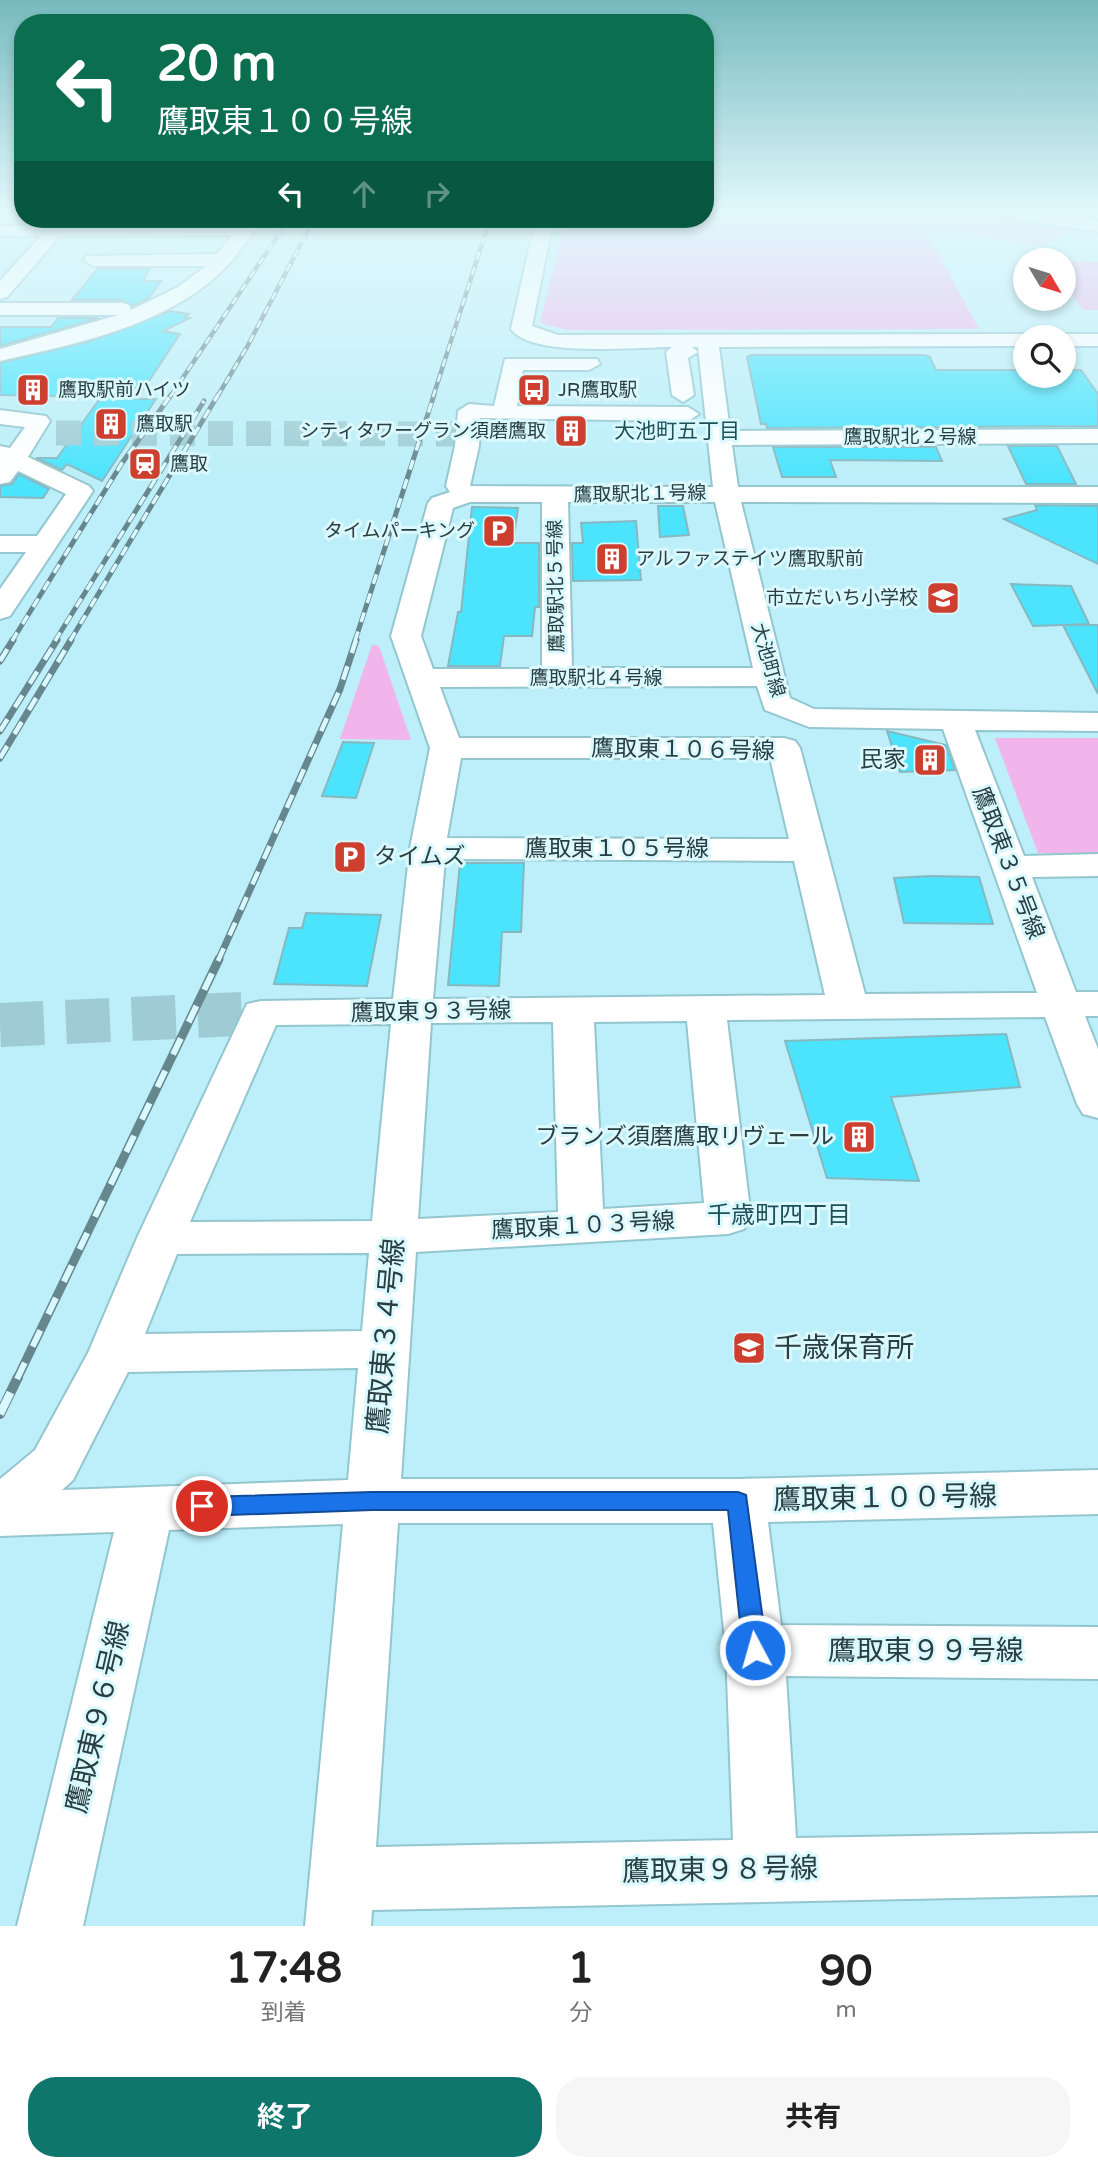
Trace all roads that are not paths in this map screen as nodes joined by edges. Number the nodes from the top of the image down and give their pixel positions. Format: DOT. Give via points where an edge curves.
graph roads {
  1 [pos="64,300"];
  2 [pos="164,300"];
  3 [pos="527,300"];
  4 [pos="0,309"];
  5 [pos="57,309"];
  6 [pos="145,309"];
  7 [pos="1013,340"];
  8 [pos="1076,342"];
  9 [pos="1095,344"];
  10 [pos="691,352"];
  11 [pos="0,355"];
  12 [pos="610,364"];
  13 [pos="651,364"];
  14 [pos="504,413"];
  15 [pos="0,417"];
  16 [pos="1098,436"];
  17 [pos="722,438"];
  18 [pos="3,468"];
  19 [pos="458,486"];
  20 [pos="726,493"];
  21 [pos="555,495"];
  22 [pos="1098,495"];
  23 [pos="0,544"];
  24 [pos="46,544"];
  25 [pos="5,595"];
  26 [pos="770,677"];
  27 [pos="422,678"];
  28 [pos="557,678"];
  29 [pos="956,722"];
  30 [pos="1098,723"];
  31 [pos="446,748"];
  32 [pos="428,848"];
  33 [pos="807,850"];
  34 [pos="1098,866"];
  35 [pos="1008,867"];
  36 [pos="1080,1004"];
  37 [pos="848,1007"];
  38 [pos="706,1008"];
  39 [pos="573,1010"];
  40 [pos="412,1012"];
  41 [pos="1098,1104"];
  42 [pos="581,1226"];
  43 [pos="396,1237"];
  44 [pos="160,1238"];
  45 [pos="385,1349"];
  46 [pos="113,1353"];
  47 [pos="1098,1492"];
  48 [pos="372,1501"];
  49 [pos="738,1501"];
  50 [pos="147,1508"];
  51 [pos="0,1512"];
  52 [pos="755,1650"];
  53 [pos="1098,1653"];
  54 [pos="1098,1864"];
  55 [pos="766,1869"];
  56 [pos="340,1902"];
  57 [pos="50,1926"];
  1 -- 5 [label="street"];
  2 -- 6 [label="street"];
  3 -- 10 [label="street" via="521,329 536,336"];
  4 -- 5 [label="street"];
  5 -- 6 [label="street"];
  6 -- 11 [label="street" via="51,344"];
  7 -- 10 [label="street"];
  8 -- 9 [label="street"];
  10 -- 13 [label="street"];
  10 -- 14 [label="street" via="687,409"];
  10 -- 17 [label="street, 大池町線"];
  12 -- 14 [label="street" via="513,364"];
  14 -- 19 [label="street" via="469,411 462,434"];
  15 -- 18 [label="street" via="38,421"];
  16 -- 17 [label="street, 鷹取駅北２号線"];
  17 -- 20 [label="street, 大池町線"];
  18 -- 24 [label="street" via="80,491"];
  20 -- 21 [label="street, 鷹取駅北１号線"];
  20 -- 22 [label="street, 鷹取駅北１号線"];
  20 -- 26 [label="street, 大池町線"];
  21 -- 27 [label="street, 鷹取駅北１号線" via="468,494 441,503 406,636"];
  21 -- 28 [label="street, 鷹取駅北５号線"];
  23 -- 24 [label="street"];
  24 -- 25 [label="street"];
  26 -- 28 [label="street, 鷹取駅北４号線"];
  26 -- 29 [label="street, 大池町線" via="776,703 809,718"];
  27 -- 28 [label="street, 鷹取駅北４号線"];
  27 -- 31 [label="street, 鷹取駅北１号線"];
  29 -- 30 [label="street, 大池町線"];
  29 -- 35 [label="street, 鷹取東３５号線"];
  31 -- 32 [label="street, 鷹取東３４号線"];
  31 -- 33 [label="street, 鷹取東１０６号線" via="784,748"];
  32 -- 33 [label="street, 鷹取東１０５号線"];
  32 -- 40 [label="street, 鷹取東３４号線"];
  33 -- 37 [label="street, 鷹取東１０６号線"];
  34 -- 35 [label="street"];
  35 -- 36 [label="street, 鷹取東３５号線"];
  36 -- 37 [label="street, 鷹取東９３号線"];
  36 -- 41 [label="street"];
  37 -- 38 [label="street, 鷹取東９３号線"];
  38 -- 39 [label="street, 鷹取東９３号線"];
  38 -- 42 [label="street, 鷹取東１０３号線" via="728,1218"];
  39 -- 40 [label="street, 鷹取東９３号線"];
  39 -- 42 [label="street"];
  40 -- 43 [label="street, 鷹取東３４号線"];
  40 -- 44 [label="street, 鷹取東９３号線" via="261,1013"];
  42 -- 43 [label="street, 鷹取東１０３号線"];
  43 -- 44 [label="street, 鷹取東１０３号線"];
  43 -- 45 [label="street, 鷹取東３４号線"];
  44 -- 46 [label="street, 鷹取東９３号線"];
  45 -- 46 [label="street"];
  45 -- 48 [label="street, 鷹取東３４号線"];
  46 -- 51 [label="street, 鷹取東９３号線" via="54,1465"];
  47 -- 49 [label="street, 鷹取東１００号線"];
  48 -- 49 [label="street, 鷹取東１００号線"];
  48 -- 50 [label="street, 鷹取東１００号線"];
  48 -- 56 [label="street, 鷹取東３４号線"];
  49 -- 52 [label="street"];
  50 -- 51 [label="street, 鷹取東１００号線"];
  50 -- 57 [label="street, 鷹取東９６号線"];
  52 -- 53 [label="street, 鷹取東９９号線"];
  52 -- 55 [label="street"];
  54 -- 55 [label="street, 鷹取東９８号線"];
  55 -- 56 [label="street, 鷹取東９８号線"];
}
